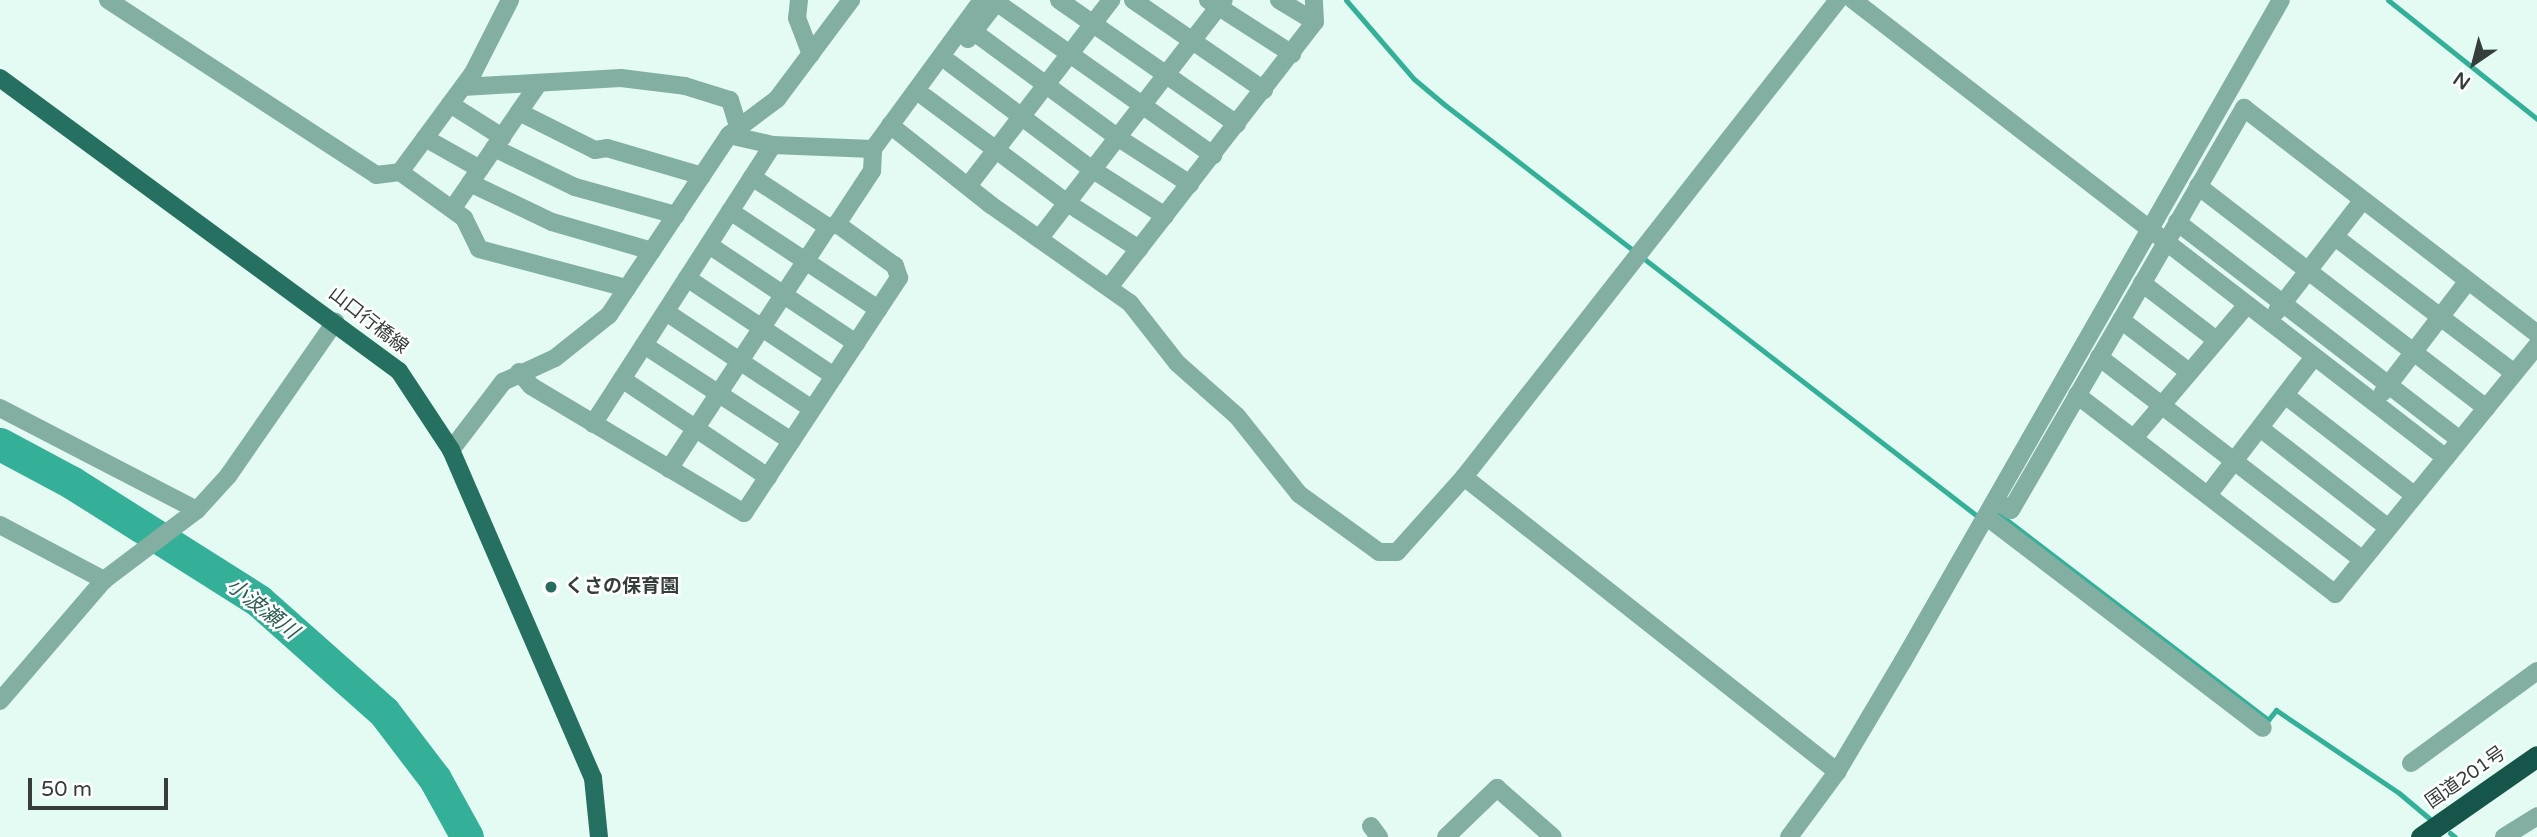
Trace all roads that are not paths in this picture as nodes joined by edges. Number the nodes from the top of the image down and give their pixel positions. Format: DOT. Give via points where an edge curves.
graph roads {
  1 [pos="108,0"];
  2 [pos="510,0"];
  3 [pos="799,0"];
  4 [pos="851,0"];
  5 [pos="1059,0"];
  6 [pos="1111,0"];
  7 [pos="1133,0"];
  8 [pos="1279,0"];
  9 [pos="1314,0"];
  10 [pos="1838,0"];
  11 [pos="1853,0"];
  12 [pos="2281,0"];
  13 [pos="992,1"];
  14 [pos="1217,2"];
  15 [pos="1315,22"];
  16 [pos="1093,24"];
  17 [pos="974,32"];
  18 [pos="1192,42"];
  19 [pos="811,54"];
  20 [pos="1292,54"];
  21 [pos="1068,56"];
  22 [pos="950,63"];
  23 [pos="1165,75"];
  24 [pos="0,78"];
  25 [pos="539,83"];
  26 [pos="1045,86"];
  27 [pos="463,87"];
  28 [pos="1264,90"];
  29 [pos="925,97"];
  30 [pos="450,104"];
  31 [pos="1141,106"];
  32 [pos="519,112"];
  33 [pos="1021,116"];
  34 [pos="897,124"];
  35 [pos="1237,124"];
  36 [pos="734,132"];
  37 [pos="1116,137"];
  38 [pos="425,138"];
  39 [pos="498,142"];
  40 [pos="773,145"];
  41 [pos="873,149"];
  42 [pos="995,150"];
  43 [pos="1213,155"];
  44 [pos="1090,168"];
  45 [pos="400,172"];
  46 [pos="475,176"];
  47 [pos="702,176"];
  48 [pos="752,177"];
  49 [pos="1190,184"];
  50 [pos="968,186"];
  51 [pos="2198,186"];
  52 [pos="2362,201"];
  53 [pos="1066,202"];
  54 [pos="453,208"];
  55 [pos="730,211"];
  56 [pos="676,215"];
  57 [pos="1165,216"];
  58 [pos="2177,222"];
  59 [pos="832,226"];
  60 [pos="2150,230"];
  61 [pos="2335,237"];
  62 [pos="1039,239"];
  63 [pos="2165,243"];
  64 [pos="709,245"];
  65 [pos="1139,248"];
  66 [pos="652,251"];
  67 [pos="806,261"];
  68 [pos="2308,270"];
  69 [pos="687,278"];
  70 [pos="2468,281"];
  71 [pos="2142,283"];
  72 [pos="1110,286"];
  73 [pos="627,288"];
  74 [pos="784,295"];
  75 [pos="2283,304"];
  76 [pos="2246,306"];
  77 [pos="878,309"];
  78 [pos="666,312"];
  79 [pos="2440,317"];
  80 [pos="2120,320"];
  81 [pos="335,322"];
  82 [pos="2268,322"];
  83 [pos="762,328"];
  84 [pos="2537,334"];
  85 [pos="2216,340"];
  86 [pos="856,343"];
  87 [pos="644,345"];
  88 [pos="2537,345"];
  89 [pos="2413,352"];
  90 [pos="2099,357"];
  91 [pos="2314,357"];
  92 [pos="740,361"];
  93 [pos="519,372"];
  94 [pos="2189,372"];
  95 [pos="2514,373"];
  96 [pos="834,376"];
  97 [pos="622,379"];
  98 [pos="2388,385"];
  99 [pos="718,394"];
  100 [pos="2077,395"];
  101 [pos="2286,395"];
  102 [pos="2163,402"];
  103 [pos="2374,403"];
  104 [pos="0,408"];
  105 [pos="2486,408"];
  106 [pos="812,409"];
  107 [pos="593,424"];
  108 [pos="696,428"];
  109 [pos="2260,428"];
  110 [pos="2134,438"];
  111 [pos="2460,440"];
  112 [pos="791,441"];
  113 [pos="451,450"];
  114 [pos="2446,458"];
  115 [pos="2235,460"];
  116 [pos="669,469"];
  117 [pos="768,477"];
  118 [pos="1464,477"];
  119 [pos="2208,495"];
  120 [pos="2414,495"];
  121 [pos="1996,501"];
  122 [pos="197,510"];
  123 [pos="1987,517"];
  124 [pos="0,525"];
  125 [pos="2387,527"];
  126 [pos="2361,559"];
  127 [pos="104,580"];
  128 [pos="2537,671"];
  129 [pos="0,701"];
  130 [pos="2263,728"];
  131 [pos="2537,756"];
  132 [pos="2411,763"];
  133 [pos="1837,772"];
  134 [pos="2537,816"];
  135 [pos="600,837"];
  136 [pos="1446,837"];
  137 [pos="1553,837"];
  138 [pos="1789,837"];
  139 [pos="2421,837"];
  140 [pos="2504,837"];
  1 -- 45 [label="street" via="376,175"];
  2 -- 27 [label="street"];
  3 -- 19 [label="street" via="797,18"];
  4 -- 19 [label="street"];
  5 -- 16 [label="street"];
  6 -- 16 [label="street"];
  7 -- 18 [label="street"];
  8 -- 15 [label="street"];
  9 -- 15 [label="street"];
  10 -- 118 [label="street"];
  11 -- 60 [label="street"];
  12 -- 60 [label="street"];
  13 -- 17 [label="street"];
  13 -- 21 [label="street"];
  13 -- 34 [label="street"];
  14 -- 18 [label="street"];
  14 -- 20 [label="street"];
  15 -- 20 [label="street"];
  16 -- 21 [label="street"];
  16 -- 23 [label="street"];
  17 -- 22 [label="street"];
  17 -- 26 [label="street"];
  18 -- 23 [label="street"];
  18 -- 28 [label="street"];
  19 -- 36 [label="street" via="777,99"];
  20 -- 28 [label="street"];
  21 -- 26 [label="street"];
  21 -- 31 [label="street"];
  22 -- 29 [label="street"];
  22 -- 33 [label="street"];
  23 -- 31 [label="street"];
  23 -- 35 [label="street"];
  24 -- 81 [label="main road, 山口行橋線"];
  25 -- 27 [label="street"];
  25 -- 32 [label="street"];
  25 -- 36 [label="street" via="621,78 685,86 730,100"];
  26 -- 33 [label="street"];
  26 -- 37 [label="street"];
  27 -- 30 [label="street"];
  28 -- 35 [label="street"];
  29 -- 34 [label="street"];
  29 -- 42 [label="street"];
  30 -- 38 [label="street"];
  30 -- 39 [label="street"];
  31 -- 37 [label="street"];
  31 -- 43 [label="street"];
  32 -- 39 [label="street"];
  32 -- 47 [label="street" via="595,150 607,148"];
  33 -- 42 [label="street"];
  33 -- 44 [label="street"];
  34 -- 41 [label="street"];
  34 -- 50 [label="street"];
  35 -- 43 [label="street"];
  36 -- 40 [label="street"];
  36 -- 47 [label="street"];
  37 -- 44 [label="street"];
  37 -- 49 [label="street"];
  38 -- 45 [label="street"];
  38 -- 46 [label="street"];
  39 -- 46 [label="street"];
  39 -- 56 [label="street" via="575,187"];
  40 -- 41 [label="street"];
  40 -- 48 [label="street"];
  41 -- 59 [label="street" via="872,171"];
  42 -- 50 [label="street"];
  42 -- 53 [label="street"];
  43 -- 49 [label="street"];
  44 -- 53 [label="street"];
  44 -- 57 [label="street"];
  45 -- 54 [label="street"];
  46 -- 54 [label="street"];
  46 -- 66 [label="street" via="552,222"];
  47 -- 56 [label="street"];
  48 -- 55 [label="street"];
  48 -- 59 [label="street"];
  49 -- 57 [label="street"];
  50 -- 62 [label="street"];
  51 -- 52 [label="street" via="2244,107"];
  51 -- 58 [label="street"];
  51 -- 68 [label="street"];
  52 -- 61 [label="street"];
  52 -- 70 [label="street"];
  53 -- 62 [label="street"];
  53 -- 65 [label="street"];
  54 -- 73 [label="street" via="479,249"];
  55 -- 64 [label="street"];
  55 -- 67 [label="street"];
  56 -- 66 [label="street"];
  57 -- 65 [label="street"];
  58 -- 63 [label="street"];
  58 -- 75 [label="street"];
  59 -- 67 [label="street"];
  59 -- 77 [label="street" via="895,266 899,278"];
  60 -- 63 [label="street"];
  60 -- 121 [label="street"];
  61 -- 68 [label="street"];
  61 -- 79 [label="street"];
  62 -- 72 [label="street"];
  63 -- 71 [label="street"];
  63 -- 76 [label="street"];
  64 -- 69 [label="street"];
  64 -- 74 [label="street"];
  65 -- 72 [label="street"];
  66 -- 73 [label="street"];
  67 -- 74 [label="street"];
  67 -- 77 [label="street"];
  68 -- 75 [label="street"];
  68 -- 89 [label="street"];
  69 -- 78 [label="street"];
  69 -- 83 [label="street"];
  70 -- 79 [label="street"];
  70 -- 84 [label="street"];
  71 -- 80 [label="street"];
  71 -- 85 [label="street"];
  72 -- 118 [label="street" via="1130,303 1177,363 1237,416 1299,494 1379,552 1397,552"];
  73 -- 93 [label="street" via="609,315 555,358"];
  74 -- 83 [label="street"];
  74 -- 86 [label="street"];
  75 -- 82 [label="street"];
  75 -- 98 [label="street"];
  76 -- 82 [label="street"];
  76 -- 85 [label="street"];
  77 -- 86 [label="street"];
  78 -- 87 [label="street"];
  78 -- 92 [label="street"];
  79 -- 89 [label="street"];
  79 -- 95 [label="street"];
  80 -- 90 [label="street"];
  80 -- 94 [label="street"];
  81 -- 113 [label="main road, 山口行橋線" via="399,371"];
  81 -- 122 [label="street" via="228,476"];
  82 -- 91 [label="street"];
  83 -- 92 [label="street"];
  83 -- 96 [label="street"];
  85 -- 94 [label="street"];
  86 -- 96 [label="street"];
  87 -- 97 [label="street"];
  87 -- 99 [label="street"];
  88 -- 95 [label="street"];
  89 -- 98 [label="street"];
  89 -- 105 [label="street"];
  90 -- 100 [label="street"];
  90 -- 102 [label="street"];
  91 -- 101 [label="street"];
  91 -- 103 [label="street"];
  92 -- 99 [label="street"];
  92 -- 106 [label="street"];
  93 -- 107 [label="street" via="531,386"];
  93 -- 113 [label="street" via="503,382"];
  94 -- 102 [label="street"];
  95 -- 105 [label="street"];
  96 -- 106 [label="street"];
  97 -- 107 [label="street"];
  97 -- 108 [label="street"];
  98 -- 103 [label="street"];
  98 -- 111 [label="street"];
  99 -- 108 [label="street"];
  99 -- 112 [label="street"];
  100 -- 110 [label="street"];
  100 -- 121 [label="street" via="2011,510"];
  101 -- 109 [label="street"];
  101 -- 120 [label="street"];
  102 -- 110 [label="street"];
  102 -- 115 [label="street"];
  103 -- 114 [label="street"];
  104 -- 122 [label="street"];
  105 -- 111 [label="street"];
  106 -- 112 [label="street"];
  107 -- 116 [label="street"];
  108 -- 116 [label="street"];
  108 -- 117 [label="street"];
  109 -- 115 [label="street"];
  109 -- 125 [label="street"];
  110 -- 119 [label="street"];
  111 -- 114 [label="street"];
  112 -- 117 [label="street"];
  113 -- 135 [label="main road, 山口行橋線" via="593,778"];
  114 -- 120 [label="street"];
  115 -- 119 [label="street"];
  115 -- 126 [label="street"];
  116 -- 117 [label="street" via="744,513"];
  118 -- 133 [label="street"];
  119 -- 126 [label="street" via="2335,594"];
  120 -- 125 [label="street"];
  121 -- 123 [label="street"];
  122 -- 127 [label="street"];
  123 -- 130 [label="street"];
  123 -- 133 [label="street"];
  124 -- 127 [label="street"];
  125 -- 126 [label="street"];
  127 -- 129 [label="street"];
  128 -- 132 [label="street"];
  131 -- 139 [label="highway, 国道201号"];
  133 -- 138 [label="street"];
  134 -- 140 [label="street"];
  136 -- 137 [label="street" via="1497,788"];
}
